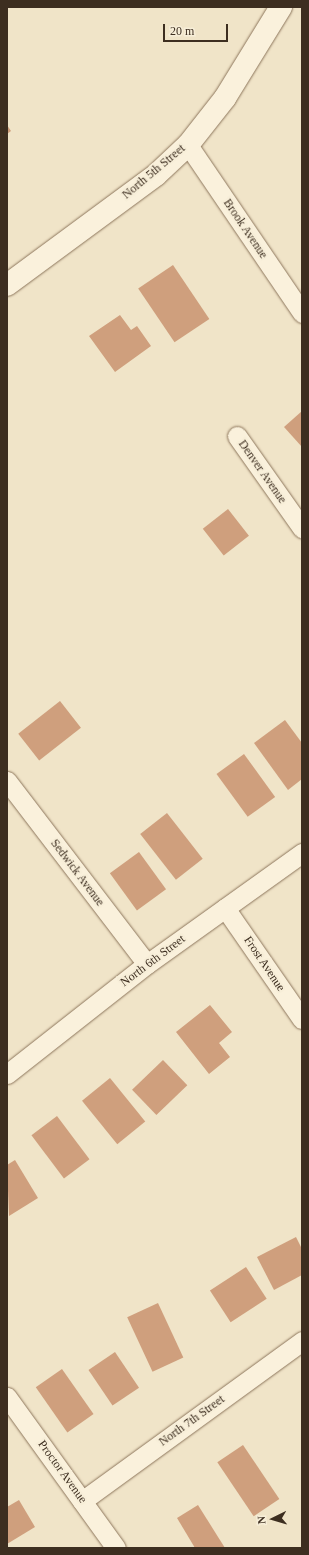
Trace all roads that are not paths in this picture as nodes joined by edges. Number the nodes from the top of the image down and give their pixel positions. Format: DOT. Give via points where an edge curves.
graph roads {
  1 [pos="280,8"];
  2 [pos="188,145"];
  3 [pos="7,285"];
  4 [pos="302,312"];
  5 [pos="237,436"];
  6 [pos="302,528"];
  7 [pos="7,781"];
  8 [pos="302,853"];
  9 [pos="226,908"];
  10 [pos="147,964"];
  11 [pos="302,1019"];
  12 [pos="7,1074"];
  13 [pos="302,1341"];
  14 [pos="7,1397"];
  15 [pos="82,1501"];
  16 [pos="116,1548"];
  1 -- 2 [label="main road, North 5th Street" via="225,98"];
  2 -- 3 [label="main road, North 5th Street" via="156,175"];
  2 -- 4 [label="street, Brook Avenue"];
  5 -- 6 [label="street, Denver Avenue"];
  7 -- 10 [label="street, Sedwick Avenue"];
  8 -- 9 [label="street, North 6th Street"];
  9 -- 10 [label="street, North 6th Street"];
  9 -- 11 [label="street, Frost Avenue"];
  10 -- 12 [label="street, North 6th Street"];
  13 -- 15 [label="street, North 7th Street"];
  14 -- 15 [label="street, Proctor Avenue"];
  15 -- 16 [label="street, Proctor Avenue"];
}
